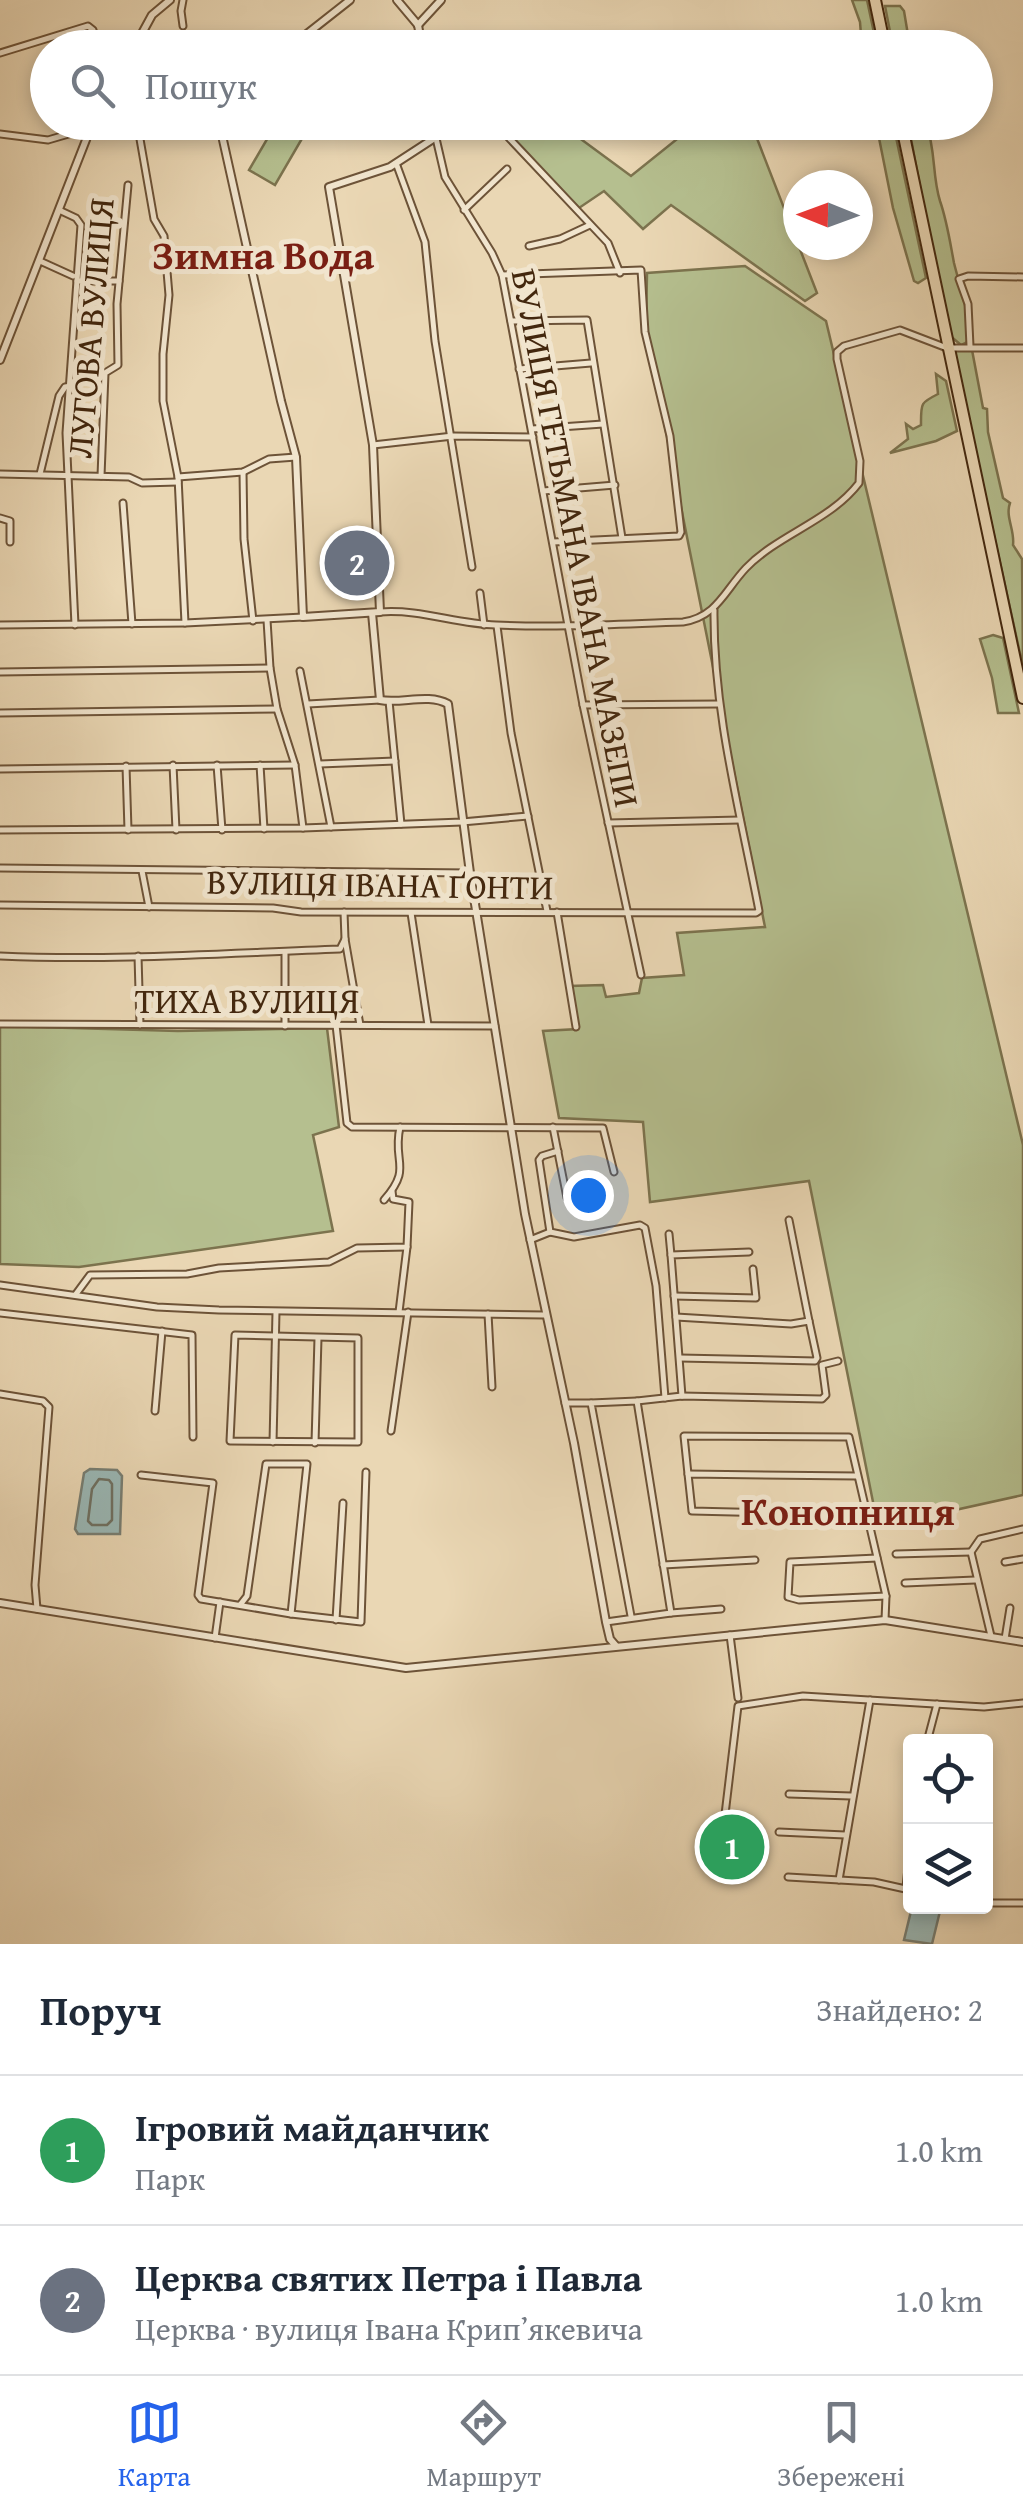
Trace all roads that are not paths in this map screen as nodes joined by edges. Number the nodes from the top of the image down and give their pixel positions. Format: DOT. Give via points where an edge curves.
graph roads {
  1 [pos="183,0"];
  2 [pos="350,0"];
  3 [pos="397,0"];
  4 [pos="441,0"];
  5 [pos="875,0"];
  6 [pos="163,2"];
  7 [pos="183,26"];
  8 [pos="418,26"];
  9 [pos="144,30"];
  10 [pos="312,30"];
  11 [pos="419,30"];
  12 [pos="881,30"];
  13 [pos="30,44"];
  14 [pos="0,53"];
  15 [pos="0,134"];
  16 [pos="30,138"];
  17 [pos="85,140"];
  18 [pos="140,140"];
  19 [pos="223,140"];
  20 [pos="430,140"];
  21 [pos="436,140"];
  22 [pos="511,140"];
  23 [pos="905,140"];
  24 [pos="396,164"];
  25 [pos="506,169"];
  26 [pos="128,186"];
  27 [pos="58,210"];
  28 [pos="464,210"];
  29 [pos="590,225"];
  30 [pos="529,246"];
  31 [pos="40,261"];
  32 [pos="620,272"];
  33 [pos="502,276"];
  34 [pos="1023,277"];
  35 [pos="76,279"];
  36 [pos="118,281"];
  37 [pos="511,322"];
  38 [pos="970,346"];
  39 [pos="947,348"];
  40 [pos="1023,348"];
  41 [pos="0,360"];
  42 [pos="592,362"];
  43 [pos="519,368"];
  44 [pos="70,386"];
  45 [pos="604,424"];
  46 [pos="532,432"];
  47 [pos="452,436"];
  48 [pos="374,445"];
  49 [pos="296,457"];
  50 [pos="243,472"];
  51 [pos="0,474"];
  52 [pos="40,474"];
  53 [pos="66,475"];
  54 [pos="101,476"];
  55 [pos="178,479"];
  56 [pos="615,486"];
  57 [pos="543,491"];
  58 [pos="123,503"];
  59 [pos="0,518"];
  60 [pos="622,538"];
  61 [pos="10,542"];
  62 [pos="554,542"];
  63 [pos="472,567"];
  64 [pos="480,593"];
  65 [pos="714,610"];
  66 [pos="376,612"];
  67 [pos="302,617"];
  68 [pos="267,620"];
  69 [pos="253,621"];
  70 [pos="185,623"];
  71 [pos="132,624"];
  72 [pos="484,624"];
  73 [pos="0,625"];
  74 [pos="74,625"];
  75 [pos="568,625"];
  76 [pos="497,626"];
  77 [pos="270,668"];
  78 [pos="300,671"];
  79 [pos="0,672"];
  80 [pos="1023,698"];
  81 [pos="380,700"];
  82 [pos="390,702"];
  83 [pos="306,704"];
  84 [pos="719,704"];
  85 [pos="583,705"];
  86 [pos="277,710"];
  87 [pos="0,713"];
  88 [pos="395,760"];
  89 [pos="320,764"];
  90 [pos="173,765"];
  91 [pos="260,765"];
  92 [pos="295,765"];
  93 [pos="126,766"];
  94 [pos="218,766"];
  95 [pos="0,769"];
  96 [pos="528,816"];
  97 [pos="741,820"];
  98 [pos="462,822"];
  99 [pos="608,823"];
  100 [pos="400,824"];
  101 [pos="332,827"];
  102 [pos="304,828"];
  103 [pos="264,829"];
  104 [pos="0,830"];
  105 [pos="128,830"];
  106 [pos="176,830"];
  107 [pos="222,830"];
  108 [pos="0,868"];
  109 [pos="142,869"];
  110 [pos="470,873"];
  111 [pos="0,906"];
  112 [pos="149,907"];
  113 [pos="344,912"];
  114 [pos="411,912"];
  115 [pos="476,912"];
  116 [pos="547,912"];
  117 [pos="558,912"];
  118 [pos="625,912"];
  119 [pos="345,939"];
  120 [pos="285,953"];
  121 [pos="0,956"];
  122 [pos="138,956"];
  123 [pos="640,976"];
  124 [pos="0,1024"];
  125 [pos="140,1025"];
  126 [pos="360,1025"];
  127 [pos="428,1025"];
  128 [pos="285,1026"];
  129 [pos="336,1026"];
  130 [pos="494,1026"];
  131 [pos="576,1028"];
  132 [pos="400,1126"];
  133 [pos="512,1127"];
  134 [pos="553,1127"];
  135 [pos="558,1151"];
  136 [pos="614,1172"];
  137 [pos="392,1190"];
  138 [pos="568,1198"];
  139 [pos="384,1200"];
  140 [pos="789,1220"];
  141 [pos="550,1232"];
  142 [pos="668,1234"];
  143 [pos="530,1240"];
  144 [pos="406,1246"];
  145 [pos="749,1252"];
  146 [pos="671,1255"];
  147 [pos="753,1269"];
  148 [pos="672,1280"];
  149 [pos="0,1285"];
  150 [pos="656,1286"];
  151 [pos="76,1294"];
  152 [pos="674,1296"];
  153 [pos="276,1312"];
  154 [pos="398,1312"];
  155 [pos="408,1312"];
  156 [pos="0,1313"];
  157 [pos="488,1314"];
  158 [pos="544,1314"];
  159 [pos="676,1317"];
  160 [pos="810,1321"];
  161 [pos="162,1331"];
  162 [pos="276,1336"];
  163 [pos="318,1338"];
  164 [pos="680,1358"];
  165 [pos="838,1361"];
  166 [pos="492,1387"];
  167 [pos="0,1394"];
  168 [pos="682,1396"];
  169 [pos="665,1398"];
  170 [pos="637,1401"];
  171 [pos="565,1403"];
  172 [pos="591,1403"];
  173 [pos="155,1411"];
  174 [pos="391,1431"];
  175 [pos="193,1437"];
  176 [pos="272,1442"];
  177 [pos="315,1443"];
  178 [pos="366,1472"];
  179 [pos="688,1474"];
  180 [pos="141,1475"];
  181 [pos="857,1476"];
  182 [pos="343,1503"];
  183 [pos="866,1515"];
  184 [pos="1023,1529"];
  185 [pos="971,1552"];
  186 [pos="896,1554"];
  187 [pos="878,1558"];
  188 [pos="1023,1559"];
  189 [pos="755,1560"];
  190 [pos="1005,1562"];
  191 [pos="664,1565"];
  192 [pos="975,1580"];
  193 [pos="905,1583"];
  194 [pos="886,1596"];
  195 [pos="220,1602"];
  196 [pos="0,1604"];
  197 [pos="240,1605"];
  198 [pos="721,1608"];
  199 [pos="1010,1608"];
  200 [pos="37,1609"];
  201 [pos="671,1613"];
  202 [pos="291,1614"];
  203 [pos="631,1616"];
  204 [pos="336,1620"];
  205 [pos="885,1620"];
  206 [pos="606,1622"];
  207 [pos="730,1634"];
  208 [pos="990,1636"];
  209 [pos="215,1638"];
  210 [pos="1005,1639"];
  211 [pos="1023,1642"];
  212 [pos="616,1646"];
  213 [pos="738,1698"];
  214 [pos="870,1700"];
  215 [pos="1023,1703"];
  216 [pos="937,1704"];
  217 [pos="929,1734"];
  218 [pos="789,1794"];
  219 [pos="852,1796"];
  220 [pos="723,1832"];
  221 [pos="779,1832"];
  222 [pos="845,1835"];
  223 [pos="788,1877"];
  224 [pos="839,1880"];
  225 [pos="903,1888"];
  226 [pos="993,1902"];
  227 [pos="1023,1903"];
  1 -- 7 [label="street"];
  2 -- 10 [label="street"];
  3 -- 8 [label="street"];
  4 -- 8 [label="street"];
  5 -- 12 [label="highway"];
  6 -- 9 [label="street"];
  8 -- 11 [label="street"];
  13 -- 14 [label="street"];
  15 -- 16 [label="street"];
  17 -- 27 [label="street"];
  18 -- 55 [label="street" via="154,220 164,236 164,401"];
  19 -- 49 [label="street"];
  20 -- 24 [label="street"];
  21 -- 28 [label="street, ВУЛИЦЯ ГЕТЬМАНА ІВАНА МАЗЕПИ" via="444,177"];
  22 -- 29 [label="street"];
  23 -- 39 [label="highway"];
  24 -- 47 [label="street" via="425,242"];
  24 -- 48 [label="street" via="334,183 329,191"];
  25 -- 28 [label="street"];
  26 -- 36 [label="street, ЛУГОВА ВУЛИЦЯ"];
  27 -- 31 [label="street"];
  27 -- 35 [label="street" via="80,221"];
  28 -- 33 [label="street, ВУЛИЦЯ ГЕТЬМАНА ІВАНА МАЗЕПИ"];
  29 -- 30 [label="street"];
  29 -- 32 [label="street"];
  31 -- 35 [label="street"];
  31 -- 41 [label="street"];
  32 -- 33 [label="street"];
  32 -- 60 [label="street" via="641,270 645,332 670,436 681,532"];
  33 -- 37 [label="street, ВУЛИЦЯ ГЕТЬМАНА ІВАНА МАЗЕПИ"];
  34 -- 38 [label="street" via="959,279"];
  35 -- 36 [label="street"];
  35 -- 44 [label="street"];
  36 -- 54 [label="street, ЛУГОВА ВУЛИЦЯ" via="118,365 105,373"];
  37 -- 42 [label="street" via="586,319"];
  37 -- 43 [label="street, ВУЛИЦЯ ГЕТЬМАНА ІВАНА МАЗЕПИ"];
  38 -- 39 [label="street"];
  38 -- 40 [label="street"];
  39 -- 65 [label="street" via="900,330 838,352 860,461 858,483 746,568"];
  39 -- 80 [label="highway"];
  42 -- 43 [label="street"];
  42 -- 45 [label="street"];
  43 -- 46 [label="street, ВУЛИЦЯ ГЕТЬМАНА ІВАНА МАЗЕПИ"];
  44 -- 52 [label="street" via="59,396"];
  44 -- 53 [label="street"];
  45 -- 46 [label="street"];
  45 -- 56 [label="street"];
  46 -- 47 [label="street"];
  46 -- 57 [label="street, ВУЛИЦЯ ГЕТЬМАНА ІВАНА МАЗЕПИ"];
  47 -- 48 [label="street"];
  47 -- 63 [label="street"];
  48 -- 66 [label="street"];
  49 -- 50 [label="street" via="269,459"];
  49 -- 67 [label="street"];
  50 -- 55 [label="street"];
  50 -- 69 [label="street"];
  51 -- 52 [label="street"];
  52 -- 53 [label="street"];
  53 -- 54 [label="street"];
  53 -- 74 [label="street"];
  54 -- 55 [label="street" via="142,483"];
  55 -- 70 [label="street"];
  56 -- 57 [label="street"];
  56 -- 60 [label="street"];
  57 -- 62 [label="street, ВУЛИЦЯ ГЕТЬМАНА ІВАНА МАЗЕПИ"];
  58 -- 71 [label="street"];
  59 -- 61 [label="street" via="10,521"];
  60 -- 62 [label="street"];
  62 -- 75 [label="street, ВУЛИЦЯ ГЕТЬМАНА ІВАНА МАЗЕПИ"];
  64 -- 72 [label="street"];
  65 -- 75 [label="street" via="683,622"];
  65 -- 84 [label="street"];
  66 -- 67 [label="street"];
  66 -- 72 [label="street"];
  66 -- 81 [label="street"];
  67 -- 68 [label="street"];
  68 -- 69 [label="street"];
  68 -- 77 [label="street"];
  69 -- 70 [label="street"];
  70 -- 71 [label="street"];
  71 -- 74 [label="street"];
  72 -- 76 [label="street"];
  73 -- 74 [label="street"];
  75 -- 76 [label="street"];
  75 -- 85 [label="street, ВУЛИЦЯ ГЕТЬМАНА ІВАНА МАЗЕПИ"];
  76 -- 96 [label="street"];
  77 -- 79 [label="street"];
  77 -- 86 [label="street"];
  78 -- 83 [label="street"];
  81 -- 82 [label="street"];
  81 -- 83 [label="street"];
  82 -- 88 [label="street"];
  82 -- 98 [label="street" via="448,704"];
  83 -- 89 [label="street"];
  84 -- 85 [label="street"];
  84 -- 97 [label="street"];
  85 -- 99 [label="street, ВУЛИЦЯ ГЕТЬМАНА ІВАНА МАЗЕПИ"];
  86 -- 87 [label="street"];
  86 -- 92 [label="street"];
  88 -- 89 [label="street"];
  88 -- 100 [label="street"];
  89 -- 101 [label="street"];
  90 -- 93 [label="street"];
  90 -- 94 [label="street"];
  90 -- 106 [label="street"];
  91 -- 92 [label="street"];
  91 -- 94 [label="street"];
  91 -- 103 [label="street"];
  92 -- 102 [label="street"];
  93 -- 95 [label="street"];
  93 -- 105 [label="street"];
  94 -- 107 [label="street"];
  96 -- 98 [label="street"];
  96 -- 116 [label="street"];
  97 -- 99 [label="street"];
  97 -- 118 [label="street, ВУЛИЦЯ ІВАНА ҐОНТИ" via="759,911"];
  98 -- 100 [label="street"];
  98 -- 110 [label="street"];
  99 -- 118 [label="street, ВУЛИЦЯ ГЕТЬМАНА ІВАНА МАЗЕПИ"];
  100 -- 101 [label="street"];
  101 -- 102 [label="street"];
  102 -- 103 [label="street"];
  103 -- 107 [label="street"];
  104 -- 105 [label="street"];
  105 -- 106 [label="street"];
  106 -- 107 [label="street"];
  108 -- 109 [label="street"];
  109 -- 110 [label="street"];
  109 -- 112 [label="street"];
  110 -- 115 [label="street"];
  111 -- 112 [label="street, ВУЛИЦЯ ІВАНА ҐОНТИ"];
  112 -- 113 [label="street, ВУЛИЦЯ ІВАНА ҐОНТИ"];
  113 -- 114 [label="street, ВУЛИЦЯ ІВАНА ҐОНТИ"];
  113 -- 119 [label="street"];
  114 -- 115 [label="street, ВУЛИЦЯ ІВАНА ҐОНТИ"];
  114 -- 127 [label="street"];
  115 -- 116 [label="street, ВУЛИЦЯ ІВАНА ҐОНТИ"];
  115 -- 130 [label="street"];
  116 -- 117 [label="street, ВУЛИЦЯ ІВАНА ҐОНТИ"];
  117 -- 118 [label="street, ВУЛИЦЯ ІВАНА ҐОНТИ"];
  117 -- 131 [label="street"];
  118 -- 123 [label="street, ВУЛИЦЯ ГЕТЬМАНА ІВАНА МАЗЕПИ"];
  119 -- 120 [label="street" via="340,949"];
  119 -- 126 [label="street"];
  120 -- 122 [label="street"];
  120 -- 128 [label="street"];
  121 -- 122 [label="street"];
  122 -- 125 [label="street"];
  124 -- 125 [label="street, ТИХА ВУЛИЦЯ"];
  125 -- 128 [label="street, ТИХА ВУЛИЦЯ"];
  126 -- 127 [label="street, ТИХА ВУЛИЦЯ"];
  126 -- 129 [label="street, ТИХА ВУЛИЦЯ"];
  127 -- 130 [label="street, ТИХА ВУЛИЦЯ"];
  128 -- 129 [label="street, ТИХА ВУЛИЦЯ"];
  129 -- 132 [label="street" via="347,1123"];
  130 -- 133 [label="street"];
  132 -- 133 [label="street"];
  132 -- 137 [label="street" via="401,1175"];
  133 -- 134 [label="street"];
  133 -- 143 [label="street"];
  134 -- 135 [label="street"];
  134 -- 136 [label="street" via="603,1128"];
  135 -- 138 [label="street"];
  135 -- 141 [label="street" via="540,1160"];
  137 -- 139 [label="street"];
  137 -- 144 [label="street" via="393,1199 410,1202"];
  140 -- 160 [label="street"];
  141 -- 143 [label="street"];
  141 -- 150 [label="street" via="574,1237 643,1225"];
  142 -- 146 [label="street"];
  143 -- 158 [label="street"];
  144 -- 151 [label="street" via="356,1248 329,1262 90,1275"];
  144 -- 154 [label="street"];
  145 -- 146 [label="street"];
  146 -- 148 [label="street"];
  147 -- 152 [label="street" via="756,1298"];
  148 -- 150 [label="street"];
  148 -- 152 [label="street"];
  149 -- 151 [label="street"];
  150 -- 169 [label="street"];
  151 -- 153 [label="street" via="157,1307"];
  152 -- 159 [label="street"];
  153 -- 154 [label="street"];
  153 -- 162 [label="street"];
  154 -- 155 [label="street"];
  155 -- 157 [label="street"];
  155 -- 174 [label="street"];
  156 -- 161 [label="street"];
  157 -- 158 [label="street"];
  157 -- 166 [label="street"];
  158 -- 171 [label="street"];
  159 -- 160 [label="street"];
  159 -- 164 [label="street"];
  160 -- 164 [label="street" via="814,1361"];
  161 -- 173 [label="street"];
  161 -- 175 [label="street" via="194,1338"];
  162 -- 163 [label="street"];
  162 -- 176 [label="street"];
  162 -- 176 [label="street" via="233,1336 228,1439"];
  163 -- 177 [label="street"];
  163 -- 177 [label="street" via="360,1342 360,1440"];
  164 -- 168 [label="street"];
  165 -- 168 [label="street" via="822,1364 822,1400"];
  167 -- 200 [label="street" via="50,1406"];
  168 -- 169 [label="street"];
  169 -- 170 [label="street"];
  170 -- 172 [label="street"];
  170 -- 191 [label="street"];
  171 -- 172 [label="street"];
  171 -- 206 [label="street"];
  172 -- 203 [label="street"];
  176 -- 177 [label="street"];
  178 -- 204 [label="street" via="361,1621"];
  179 -- 181 [label="street"];
  179 -- 181 [label="street" via="686,1435 848,1436"];
  179 -- 183 [label="street" via="693,1513"];
  180 -- 195 [label="street" via="213,1484 198,1594"];
  181 -- 183 [label="street"];
  182 -- 204 [label="street"];
  183 -- 187 [label="street"];
  184 -- 185 [label="street" via="980,1539"];
  185 -- 186 [label="street"];
  185 -- 192 [label="street"];
  187 -- 194 [label="street"];
  187 -- 194 [label="street" via="790,1562 788,1598"];
  188 -- 190 [label="street"];
  189 -- 191 [label="street"];
  191 -- 201 [label="street"];
  192 -- 193 [label="street"];
  192 -- 208 [label="street"];
  194 -- 205 [label="street"];
  195 -- 197 [label="street"];
  195 -- 209 [label="street"];
  196 -- 200 [label="street"];
  197 -- 202 [label="street"];
  197 -- 202 [label="street" via="247,1596 266,1464 305,1463"];
  198 -- 201 [label="street"];
  199 -- 210 [label="street"];
  200 -- 209 [label="street"];
  201 -- 203 [label="street"];
  202 -- 204 [label="street"];
  203 -- 206 [label="street"];
  205 -- 207 [label="street"];
  205 -- 208 [label="street"];
  206 -- 212 [label="street"];
  207 -- 212 [label="street"];
  207 -- 213 [label="street"];
  208 -- 210 [label="street"];
  209 -- 212 [label="street" via="406,1668"];
  210 -- 211 [label="street"];
  214 -- 216 [label="street"];
  214 -- 219 [label="street"];
  214 -- 220 [label="street" via="803,1696 738,1706"];
  215 -- 216 [label="street"];
  216 -- 217 [label="street"];
  218 -- 219 [label="street"];
  219 -- 222 [label="street"];
  221 -- 222 [label="street"];
  222 -- 224 [label="street"];
  223 -- 224 [label="street"];
  224 -- 225 [label="street"];
  226 -- 227 [label="street"];
}
